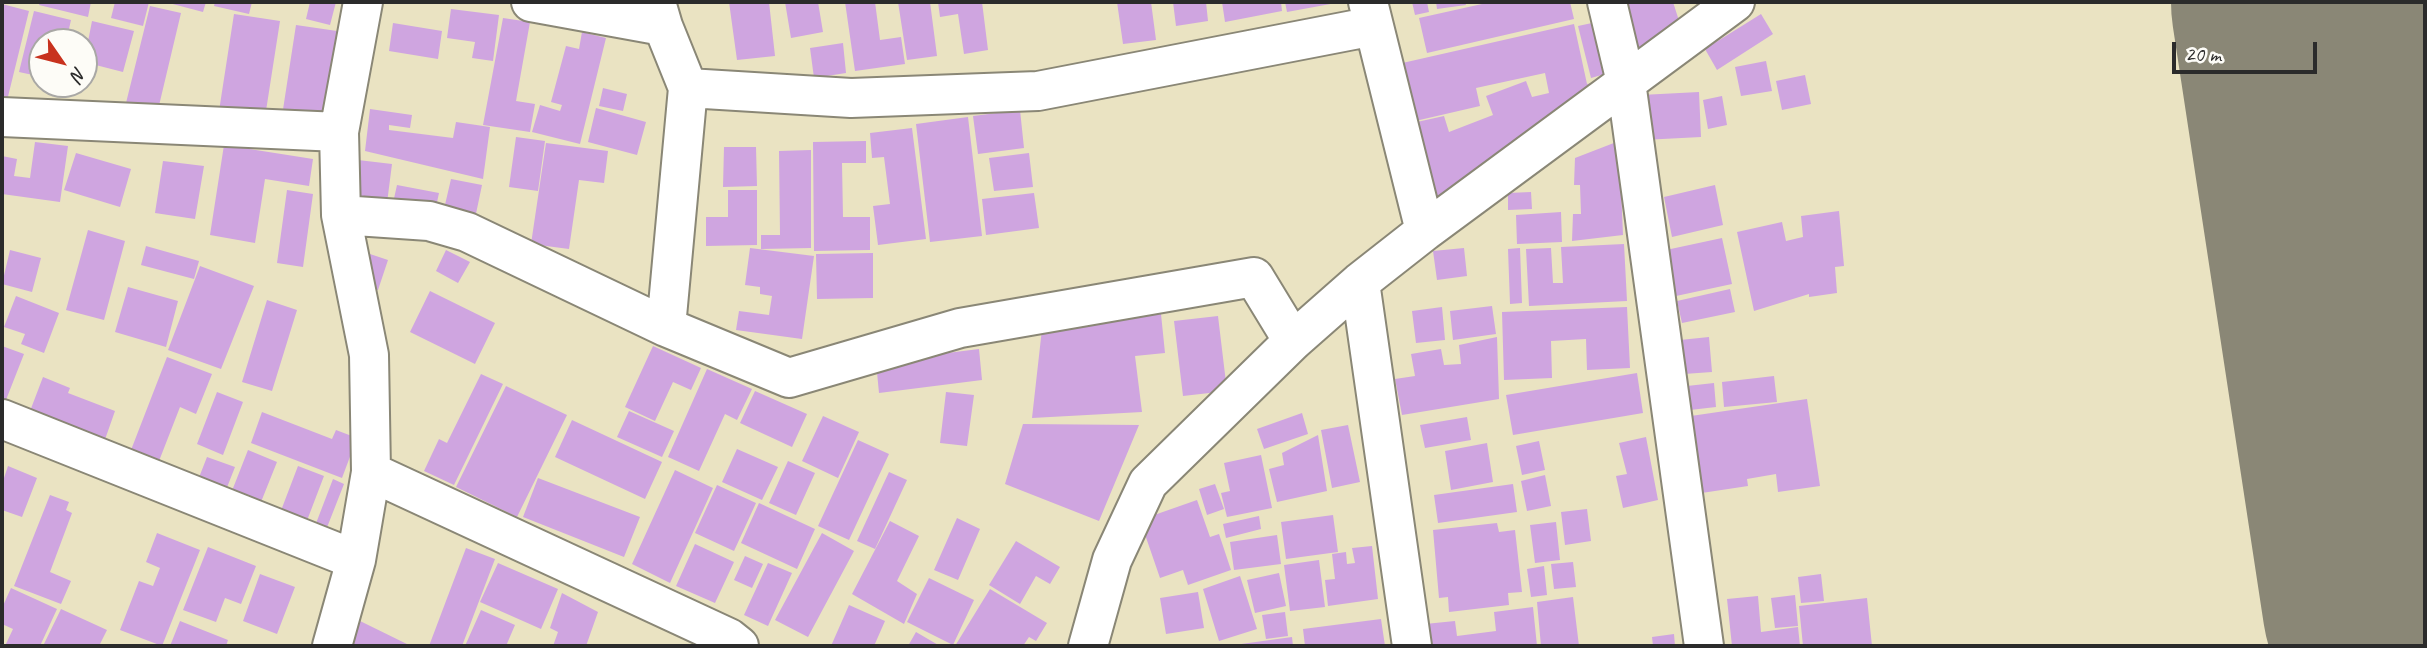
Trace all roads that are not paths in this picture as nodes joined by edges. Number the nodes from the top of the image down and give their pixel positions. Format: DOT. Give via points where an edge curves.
graph roads {
  1 [pos="363,2"];
  2 [pos="531,2"];
  3 [pos="1607,2"];
  4 [pos="1735,2"];
  5 [pos="660,14"];
  6 [pos="1371,14"];
  7 [pos="1626,82"];
  8 [pos="688,88"];
  9 [pos="2,117"];
  10 [pos="339,132"];
  11 [pos="341,215"];
  12 [pos="1425,231"];
  13 [pos="1360,282"];
  14 [pos="666,327"];
  15 [pos="1293,341"];
  16 [pos="2,419"];
  17 [pos="371,472"];
  18 [pos="356,560"];
  19 [pos="332,646"];
  20 [pos="739,646"];
  21 [pos="1088,646"];
  22 [pos="1412,646"];
  23 [pos="1704,646"];
  1 -- 10 [label="street"];
  2 -- 5 [label="street"];
  3 -- 7 [label="street"];
  4 -- 7 [label="street"];
  5 -- 8 [label="street"];
  6 -- 8 [label="street" via="1038,91 851,98"];
  6 -- 12 [label="street"];
  7 -- 12 [label="street"];
  7 -- 23 [label="street"];
  8 -- 14 [label="street"];
  9 -- 10 [label="street"];
  10 -- 11 [label="street"];
  11 -- 14 [label="street" via="429,221 467,232"];
  11 -- 17 [label="street" via="369,355"];
  12 -- 13 [label="street"];
  13 -- 15 [label="street"];
  13 -- 22 [label="street"];
  14 -- 15 [label="street" via="789,378 960,328 1254,276"];
  15 -- 21 [label="street" via="1149,484 1112,560"];
  16 -- 18 [label="street"];
  17 -- 18 [label="street"];
  17 -- 20 [label="street"];
  18 -- 19 [label="street"];
}
